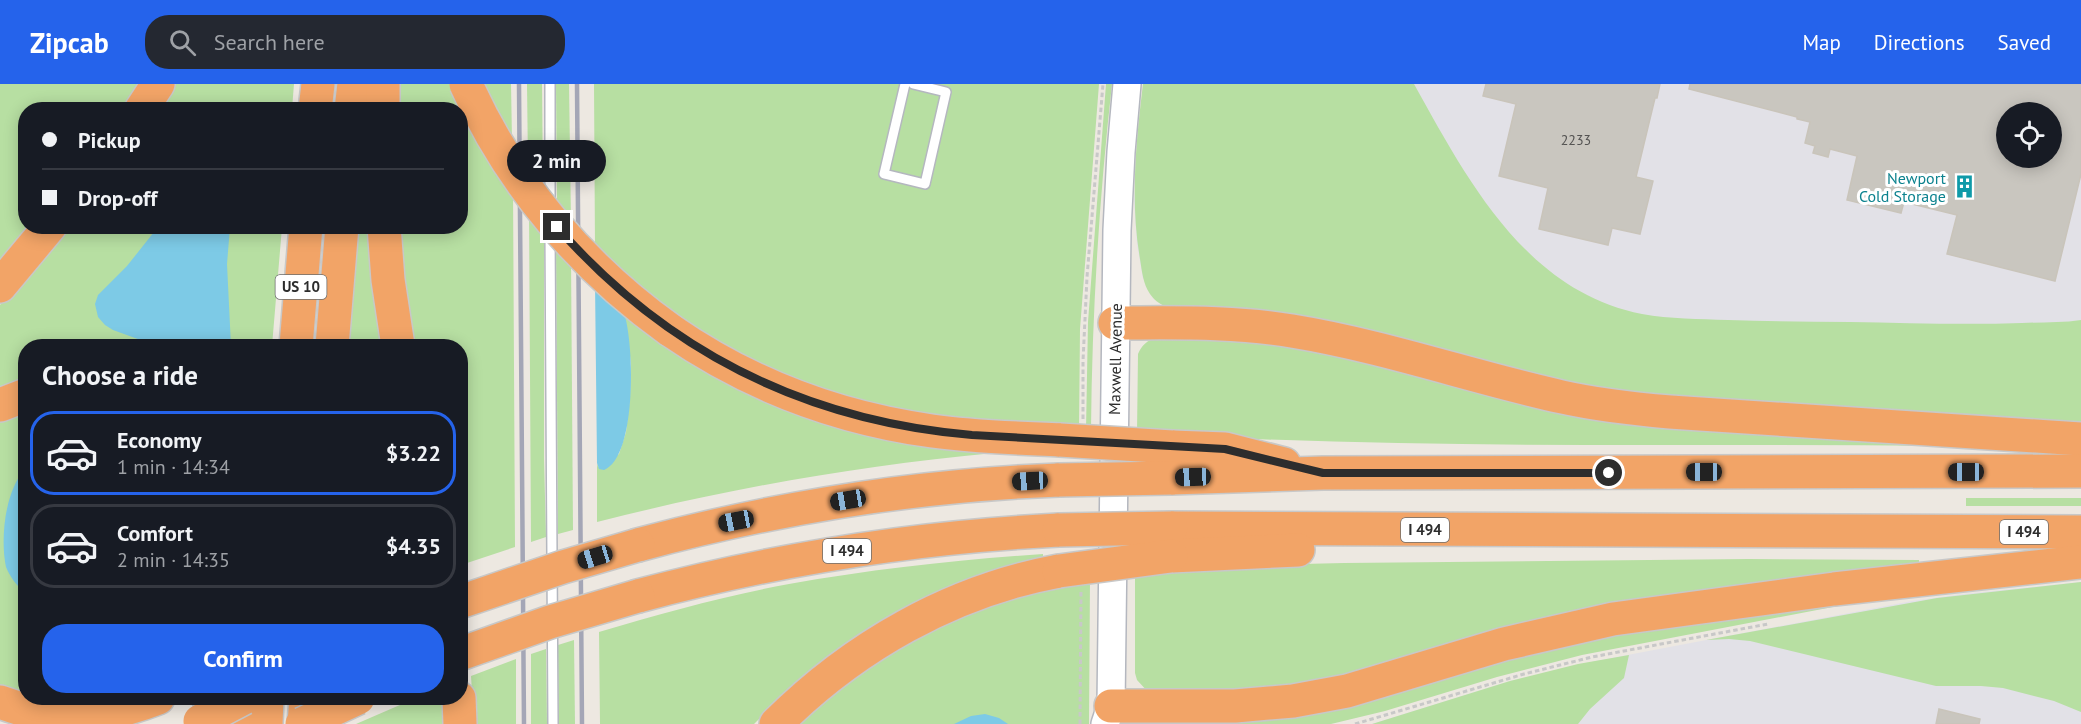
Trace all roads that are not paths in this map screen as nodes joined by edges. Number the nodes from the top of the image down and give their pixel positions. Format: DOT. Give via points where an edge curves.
graph roads {
  1 [pos="158,84"];
  2 [pos="318,84"];
  3 [pos="354,84"];
  4 [pos="383,84"];
  5 [pos="466,84"];
  6 [pos="550,84"];
  7 [pos="905,84"];
  8 [pos="913,84"];
  9 [pos="1127,84"];
  10 [pos="146,102"];
  11 [pos="316,102"];
  12 [pos="352,102"];
  13 [pos="383,102"];
  14 [pos="43,234"];
  15 [pos="305,234"];
  16 [pos="341,234"];
  17 [pos="385,234"];
  18 [pos="0,286"];
  19 [pos="1115,323"];
  20 [pos="297,339"];
  21 [pos="333,339"];
  22 [pos="397,339"];
  23 [pos="18,398"];
  24 [pos="0,405"];
  25 [pos="2081,439"];
  26 [pos="1172,462"];
  27 [pos="2081,471"];
  28 [pos="2081,532"];
  29 [pos="1171,542"];
  30 [pos="638,545"];
  31 [pos="2081,562"];
  32 [pos="468,579"];
  33 [pos="468,599"];
  34 [pos="468,651"];
  35 [pos="0,702"];
  36 [pos="140,705"];
  37 [pos="230,705"];
  38 [pos="242,705"];
  39 [pos="267,705"];
  40 [pos="305,705"];
  41 [pos="343,705"];
  42 [pos="459,705"];
  43 [pos="1111,718"];
  44 [pos="197,723"];
  45 [pos="241,724"];
  46 [pos="266,724"];
  47 [pos="303,724"];
  48 [pos="460,724"];
  49 [pos="553,724"];
  50 [pos="776,724"];
  1 -- 10 [label="highway"];
  2 -- 11 [label="highway"];
  3 -- 12 [label="highway"];
  4 -- 13 [label="highway"];
  5 -- 26 [label="highway, bridge" via="501,151 543,211 581,254 670,330 723,363 792,395 889,424 933,431 1071,431"];
  6 -- 49 [label="lane"];
  7 -- 8 [label="lane" via="884,174 925,184 946,92"];
  9 -- 19 [label="main road, Maxwell Avenue" via="1118,192"];
  14 -- 18 [label="highway"];
  15 -- 20 [label="highway, US 10"];
  16 -- 21 [label="highway, US 10"];
  17 -- 22 [label="highway"];
  19 -- 25 [label="highway" via="1218,324 1291,330 1555,395 1626,408"];
  19 -- 43 [label="main road, Maxwell Avenue"];
  23 -- 24 [label="highway"];
  26 -- 27 [label="highway" via="1323,473"];
  26 -- 30 [label="highway, bridge" via="1059,480 952,487 848,500 721,524"];
  28 -- 29 [label="highway, I 494" via="1680,532 1440,546 1230,552"];
  29 -- 34 [label="highway, I 494, bridge" via="1059,530 939,539 831,554 638,596"];
  29 -- 50 [label="highway, bridge" via="1070,578 1026,578 939,610 897,631 827,678"];
  30 -- 32 [label="highway, bridge"];
  30 -- 33 [label="highway, bridge"];
  31 -- 43 [label="highway" via="1680,609 1504,644 1347,691 1293,701"];
  35 -- 36 [label="highway" via="39,715 80,719"];
  37 -- 44 [label="highway, bridge"];
  38 -- 45 [label="highway"];
  39 -- 46 [label="highway"];
  40 -- 47 [label="highway"];
  41 -- 47 [label="highway, bridge"];
  42 -- 48 [label="highway"];
}
